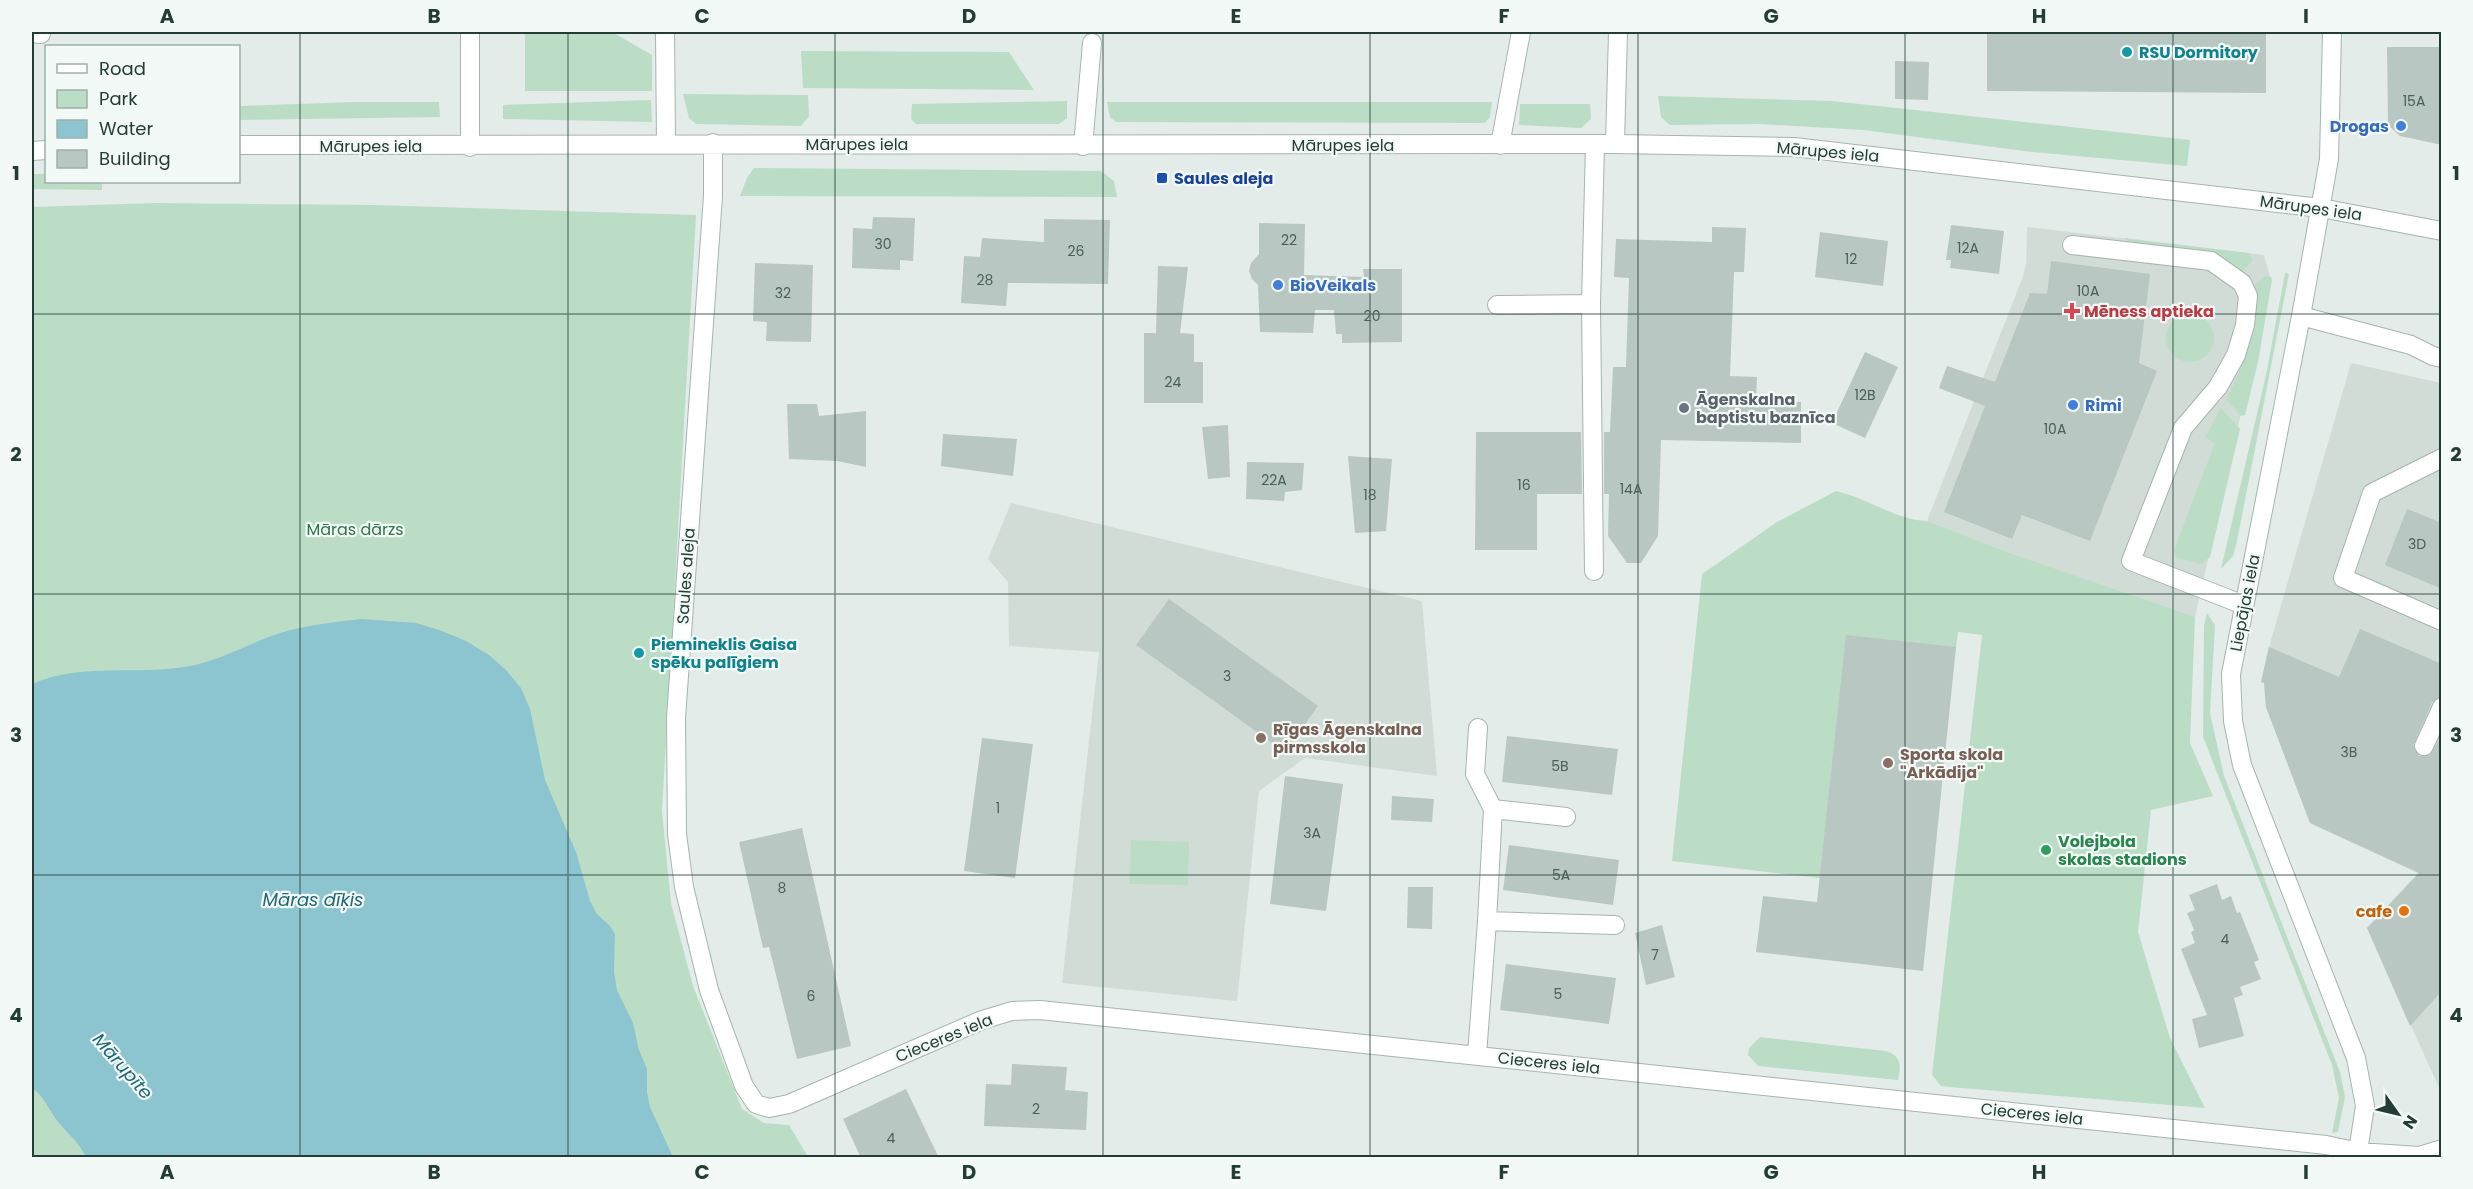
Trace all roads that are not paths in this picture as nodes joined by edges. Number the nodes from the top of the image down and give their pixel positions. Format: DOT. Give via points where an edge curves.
graph roads {
  1 [pos="470,32"];
  2 [pos="665,32"];
  3 [pos="1521,32"];
  4 [pos="1618,32"];
  5 [pos="2332,32"];
  6 [pos="1092,35"];
  7 [pos="666,143"];
  8 [pos="713,143"];
  9 [pos="1595,144"];
  10 [pos="1615,144"];
  11 [pos="240,145"];
  12 [pos="1500,145"];
  13 [pos="1083,146"];
  14 [pos="470,147"];
  15 [pos="2321,208"];
  16 [pos="2442,231"];
  17 [pos="2072,245"];
  18 [pos="1591,304"];
  19 [pos="1497,305"];
  20 [pos="2301,316"];
  21 [pos="2442,358"];
  22 [pos="2442,458"];
  23 [pos="1594,572"];
  24 [pos="2244,604"];
  25 [pos="2442,621"];
  26 [pos="2442,707"];
  27 [pos="1478,728"];
  28 [pos="2424,746"];
  29 [pos="1493,809"];
  30 [pos="1566,816"];
  31 [pos="1487,921"];
  32 [pos="1615,925"];
  33 [pos="1477,1055"];
  34 [pos="756,1104"];
  35 [pos="2442,1149"];
  36 [pos="2358,1155"];
  1 -- 14 [label="street"];
  2 -- 7 [label="street"];
  3 -- 12 [label="street"];
  4 -- 10 [label="street"];
  5 -- 15 [label="street, Liepājas iela" via="2329,159"];
  6 -- 13 [label="street"];
  7 -- 8 [label="street, Mārupes iela"];
  7 -- 14 [label="street, Mārupes iela"];
  8 -- 13 [label="street, Mārupes iela"];
  8 -- 34 [label="street, Saules aleja" via="712,208 676,718 676,834 684,888 709,990 744,1086"];
  9 -- 10 [label="street, Mārupes iela"];
  9 -- 12 [label="street, Mārupes iela"];
  9 -- 18 [label="street"];
  10 -- 15 [label="street, Mārupes iela" via="1794,147"];
  11 -- 14 [label="street, Mārupes iela"];
  12 -- 13 [label="street, Mārupes iela"];
  15 -- 16 [label="street, Mārupes iela"];
  15 -- 20 [label="street, Liepājas iela"];
  17 -- 24 [label="street" via="2211,261 2242,283 2248,296 2236,355 2218,387 2183,428 2131,561"];
  18 -- 19 [label="street"];
  18 -- 23 [label="street"];
  20 -- 21 [label="street" via="2411,345"];
  20 -- 24 [label="street, Liepājas iela"];
  22 -- 25 [label="street" via="2372,493 2343,578"];
  24 -- 36 [label="street, Liepājas iela" via="2231,674 2233,721 2242,765 2356,1058 2365,1106"];
  26 -- 28 [label="street"];
  27 -- 29 [label="street" via="1475,774"];
  29 -- 30 [label="street"];
  29 -- 31 [label="street"];
  31 -- 32 [label="street"];
  31 -- 33 [label="street"];
  33 -- 34 [label="street, Cieceres iela" via="1040,1010 1012,1011 982,1020 789,1104 769,1108"];
  33 -- 36 [label="street, Cieceres iela" via="2326,1145"];
  35 -- 36 [label="street, Cieceres iela" via="2420,1156"];
}
